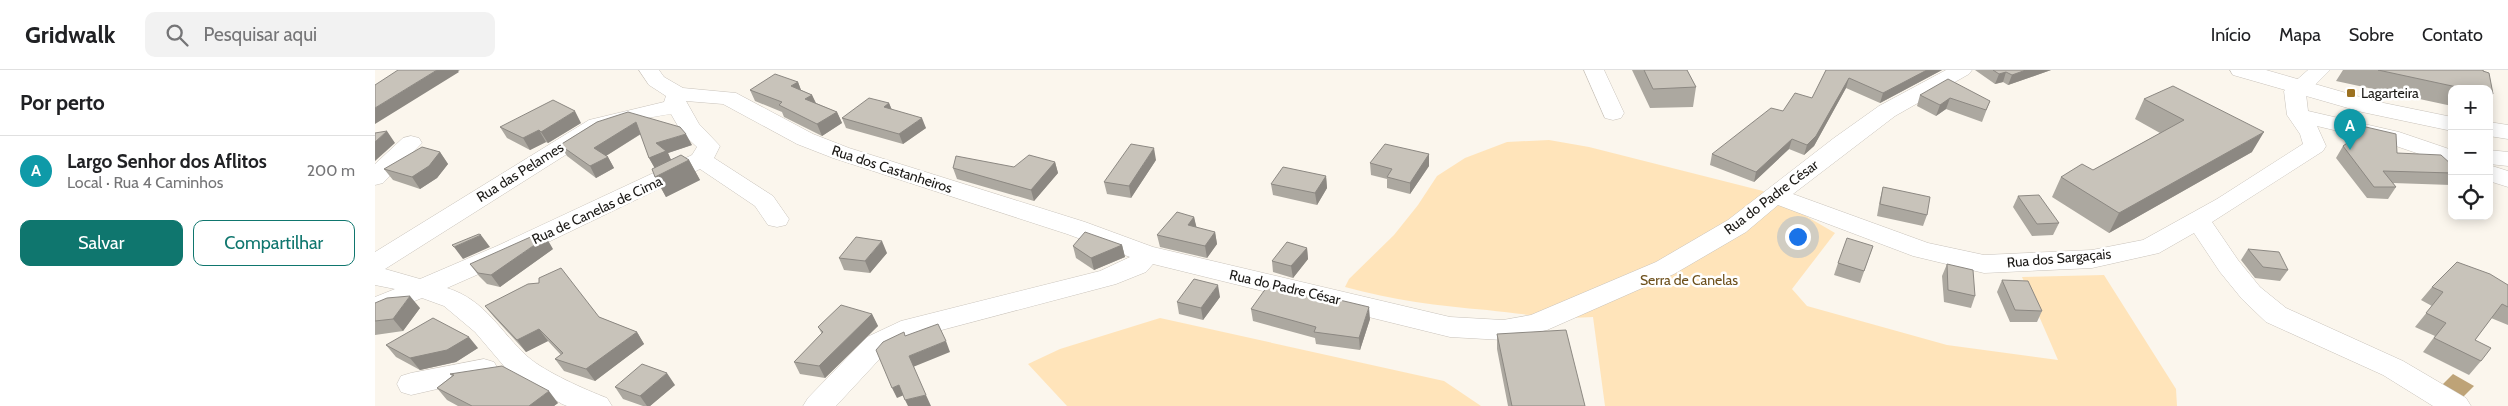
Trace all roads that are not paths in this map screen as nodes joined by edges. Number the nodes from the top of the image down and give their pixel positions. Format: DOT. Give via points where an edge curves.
graph roads {
  1 [pos="649,70"];
  2 [pos="1594,70"];
  3 [pos="1962,70"];
  4 [pos="2241,70"];
  5 [pos="2320,70"];
  6 [pos="2303,87"];
  7 [pos="678,100"];
  8 [pos="1613,113"];
  9 [pos="2298,116"];
  10 [pos="2448,123"];
  11 [pos="2493,130"];
  12 [pos="2508,132"];
  13 [pos="411,143"];
  14 [pos="2448,156"];
  15 [pos="2493,157"];
  16 [pos="2508,159"];
  17 [pos="701,160"];
  18 [pos="2493,174"];
  19 [pos="375,178"];
  20 [pos="2508,180"];
  21 [pos="1776,196"];
  22 [pos="777,219"];
  23 [pos="2199,221"];
  24 [pos="1147,254"];
  25 [pos="375,264"];
  26 [pos="375,276"];
  27 [pos="418,289"];
  28 [pos="375,308"];
  29 [pos="519,364"];
  30 [pos="411,384"];
  31 [pos="597,406"];
  32 [pos="818,406"];
  33 [pos="2456,406"];
  1 -- 7 [label="street, Rua dos Castanheiros" via="656,81"];
  2 -- 8 [label="street"];
  3 -- 21 [label="street, Rua do Padre César" via="1887,111"];
  4 -- 6 [label="main road"];
  5 -- 6 [label="street"];
  6 -- 9 [label="street, Rua dos Sargaçais" via="2295,91"];
  6 -- 10 [label="main road" via="2371,107"];
  7 -- 17 [label="street" via="690,128 709,146"];
  7 -- 24 [label="street, Rua dos Castanheiros" via="728,98 805,139 841,153"];
  7 -- 25 [label="street, Rua das Pelames" via="597,125"];
  9 -- 14 [label="street" via="2391,137"];
  9 -- 23 [label="street, Rua dos Sargaçais" via="2315,146"];
  11 -- 12 [label="main road"];
  13 -- 19 [label="street"];
  15 -- 16 [label="street"];
  17 -- 22 [label="street" via="764,201"];
  17 -- 27 [label="street, Rua de Canelas de Cima" via="524,244"];
  18 -- 20 [label="street"];
  21 -- 23 [label="street, Rua dos Sargaçais" via="1922,250 1984,264 2093,259 2150,248"];
  21 -- 24 [label="street, Rua do Padre César" via="1737,226 1665,268 1553,317 1503,330 1450,327"];
  23 -- 33 [label="street" via="2251,293 2276,315 2393,368"];
  24 -- 32 [label="street" via="1137,266 1107,278 911,328 885,340 877,344"];
  26 -- 27 [label="street" via="397,280"];
  27 -- 28 [label="street, Rua de Canelas de Cima"];
  27 -- 29 [label="street" via="453,299 485,325"];
  29 -- 30 [label="street"];
  29 -- 31 [label="street" via="573,396"];
}
